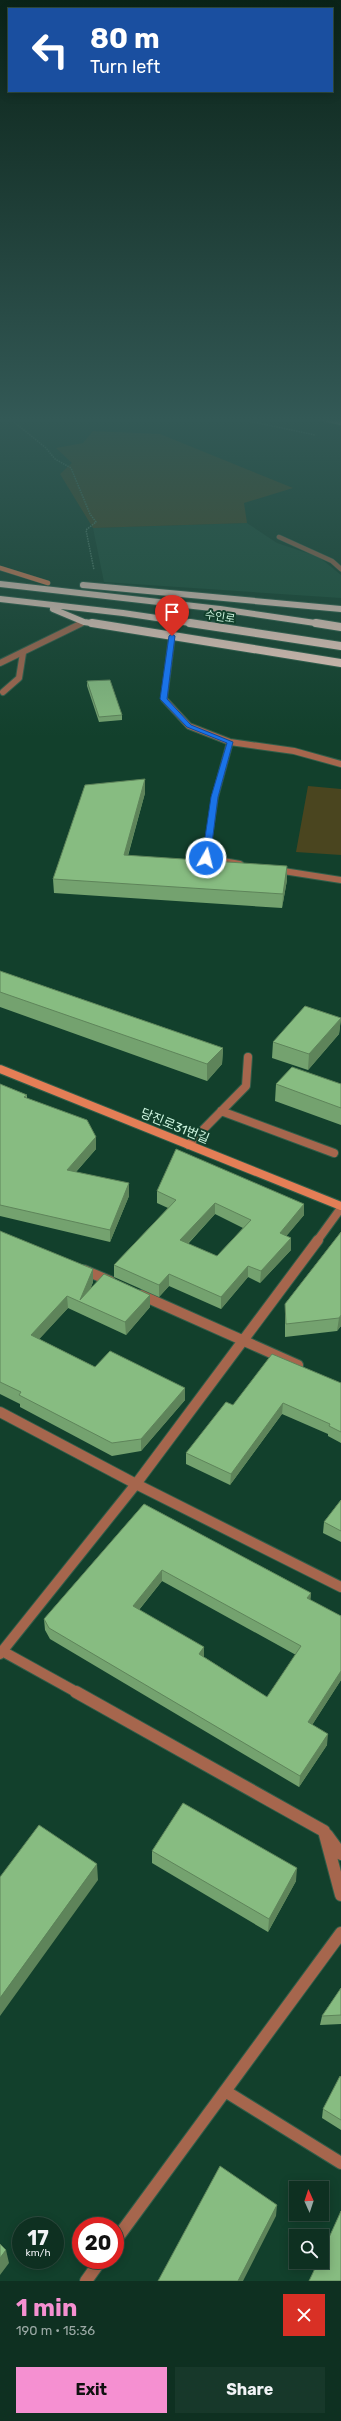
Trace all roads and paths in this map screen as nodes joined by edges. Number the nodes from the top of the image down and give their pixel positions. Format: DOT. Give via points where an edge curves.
graph roads {
  1 [pos="94,523"];
  2 [pos="279,537"];
  3 [pos="0,568"];
  4 [pos="341,569"];
  5 [pos="96,576"];
  6 [pos="0,580"];
  7 [pos="48,583"];
  8 [pos="0,584"];
  9 [pos="0,599"];
  10 [pos="41,604"];
  11 [pos="341,609"];
  12 [pos="84,622"];
  13 [pos="341,627"];
  14 [pos="172,636"];
  15 [pos="341,646"];
  16 [pos="23,653"];
  17 [pos="0,663"];
  18 [pos="341,663"];
  19 [pos="3,692"];
  20 [pos="230,742"];
  21 [pos="341,764"];
  22 [pos="251,866"];
  23 [pos="266,868"];
  24 [pos="341,880"];
  25 [pos="248,1057"];
  26 [pos="0,1069"];
  27 [pos="221,1111"];
  28 [pos="188,1145"];
  29 [pos="334,1153"];
  30 [pos="341,1207"];
  31 [pos="78,1267"];
  32 [pos="121,1286"];
  33 [pos="135,1292"];
  34 [pos="242,1340"];
  35 [pos="306,1368"];
  36 [pos="0,1412"];
  37 [pos="136,1484"];
  38 [pos="341,1587"];
  39 [pos="1,1653"];
  40 [pos="324,1831"];
  41 [pos="341,1854"];
  42 [pos="341,1895"];
  43 [pos="341,1934"];
  44 [pos="225,2091"];
  45 [pos="341,2162"];
  46 [pos="124,2229"];
  47 [pos="95,2269"];
  48 [pos="86,2281"];
  1 -- 5 [label="path" via="86,530"];
  2 -- 4 [label="street" via="332,561"];
  3 -- 7 [label="street"];
  6 -- 7 [label="highway"];
  7 -- 11 [label="highway" via="227,596"];
  8 -- 13 [label="highway, 수인로" via="212,608"];
  9 -- 10 [label="highway, 수인로"];
  10 -- 12 [label="highway"];
  10 -- 15 [label="highway, 수인로" via="123,613"];
  12 -- 14 [label="highway"];
  12 -- 16 [label="street"];
  14 -- 18 [label="highway"];
  14 -- 20 [label="street" via="164,699 189,726"];
  16 -- 17 [label="street"];
  16 -- 19 [label="street" via="19,678"];
  20 -- 21 [label="street" via="294,751"];
  20 -- 22 [label="street" via="215,797 206,858"];
  23 -- 24 [label="street"];
  25 -- 27 [label="street" via="246,1086"];
  26 -- 28 [label="street, 당진로31번길"];
  27 -- 28 [label="street"];
  27 -- 29 [label="street"];
  28 -- 30 [label="street, 당진로31번길"];
  30 -- 34 [label="street"];
  31 -- 32 [label="street"];
  33 -- 34 [label="street"];
  34 -- 35 [label="street"];
  34 -- 37 [label="street"];
  36 -- 37 [label="street"];
  37 -- 38 [label="street"];
  37 -- 39 [label="street"];
  39 -- 40 [label="street"];
  40 -- 41 [label="street"];
  40 -- 42 [label="street"];
  43 -- 44 [label="street"];
  44 -- 45 [label="street"];
  44 -- 46 [label="street"];
  47 -- 48 [label="street"];
}
